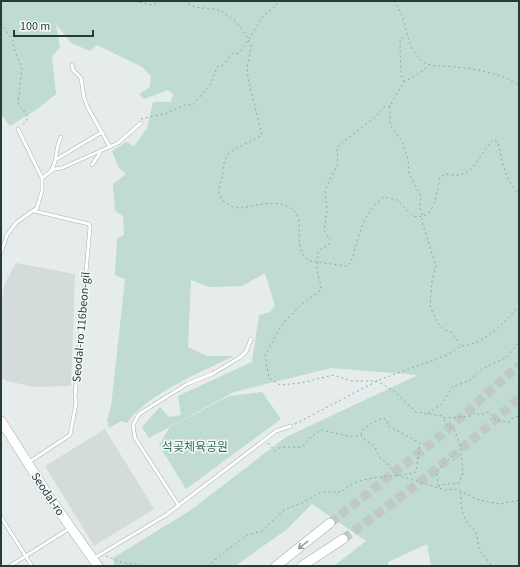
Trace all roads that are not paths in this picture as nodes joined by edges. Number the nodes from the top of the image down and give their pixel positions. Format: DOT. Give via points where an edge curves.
graph roads {
  1 [pos="72,65"];
  2 [pos="140,123"];
  3 [pos="18,129"];
  4 [pos="102,132"];
  5 [pos="61,137"];
  6 [pos="110,148"];
  7 [pos="101,152"];
  8 [pos="57,159"];
  9 [pos="92,165"];
  10 [pos="50,172"];
  11 [pos="42,178"];
  12 [pos="34,211"];
  13 [pos="1,253"];
  14 [pos="251,340"];
  15 [pos="1,421"];
  16 [pos="291,426"];
  17 [pos="27,463"];
  18 [pos="52,501"];
  19 [pos="179,506"];
  20 [pos="1,517"];
  21 [pos="330,523"];
  22 [pos="67,530"];
  23 [pos="342,539"];
  24 [pos="26,556"];
  25 [pos="98,559"];
  26 [pos="10,566"];
  27 [pos="32,566"];
  28 [pos="91,566"];
  29 [pos="103,566"];
  30 [pos="276,566"];
  31 [pos="302,566"];
  1 -- 4 [label="lane" via="73,70 81,78 88,110"];
  2 -- 6 [label="lane"];
  3 -- 11 [label="lane"];
  4 -- 6 [label="lane"];
  4 -- 8 [label="lane"];
  5 -- 8 [label="lane" via="57,144"];
  6 -- 7 [label="lane"];
  7 -- 9 [label="lane"];
  7 -- 10 [label="lane"];
  8 -- 10 [label="lane"];
  10 -- 11 [label="lane"];
  11 -- 12 [label="lane" via="40,200"];
  12 -- 13 [label="lane" via="17,222 7,234"];
  12 -- 17 [label="lane, Seodal-ro 116beon-gil" via="89,224 90,227 76,403 70,435"];
  14 -- 19 [label="lane" via="246,352 239,358 139,414 133,425 135,438"];
  15 -- 17 [label="street, Seodal-ro"];
  16 -- 19 [label="lane" via="276,431"];
  17 -- 18 [label="street, Seodal-ro"];
  18 -- 22 [label="street"];
  18 -- 25 [label="street, Seodal-ro"];
  19 -- 25 [label="lane"];
  20 -- 24 [label="lane"];
  21 -- 30 [label="street, one-way"];
  22 -- 24 [label="lane"];
  22 -- 28 [label="street"];
  23 -- 31 [label="street"];
  24 -- 26 [label="lane"];
  24 -- 27 [label="lane"];
  25 -- 29 [label="street, Seodal-ro"];
}
